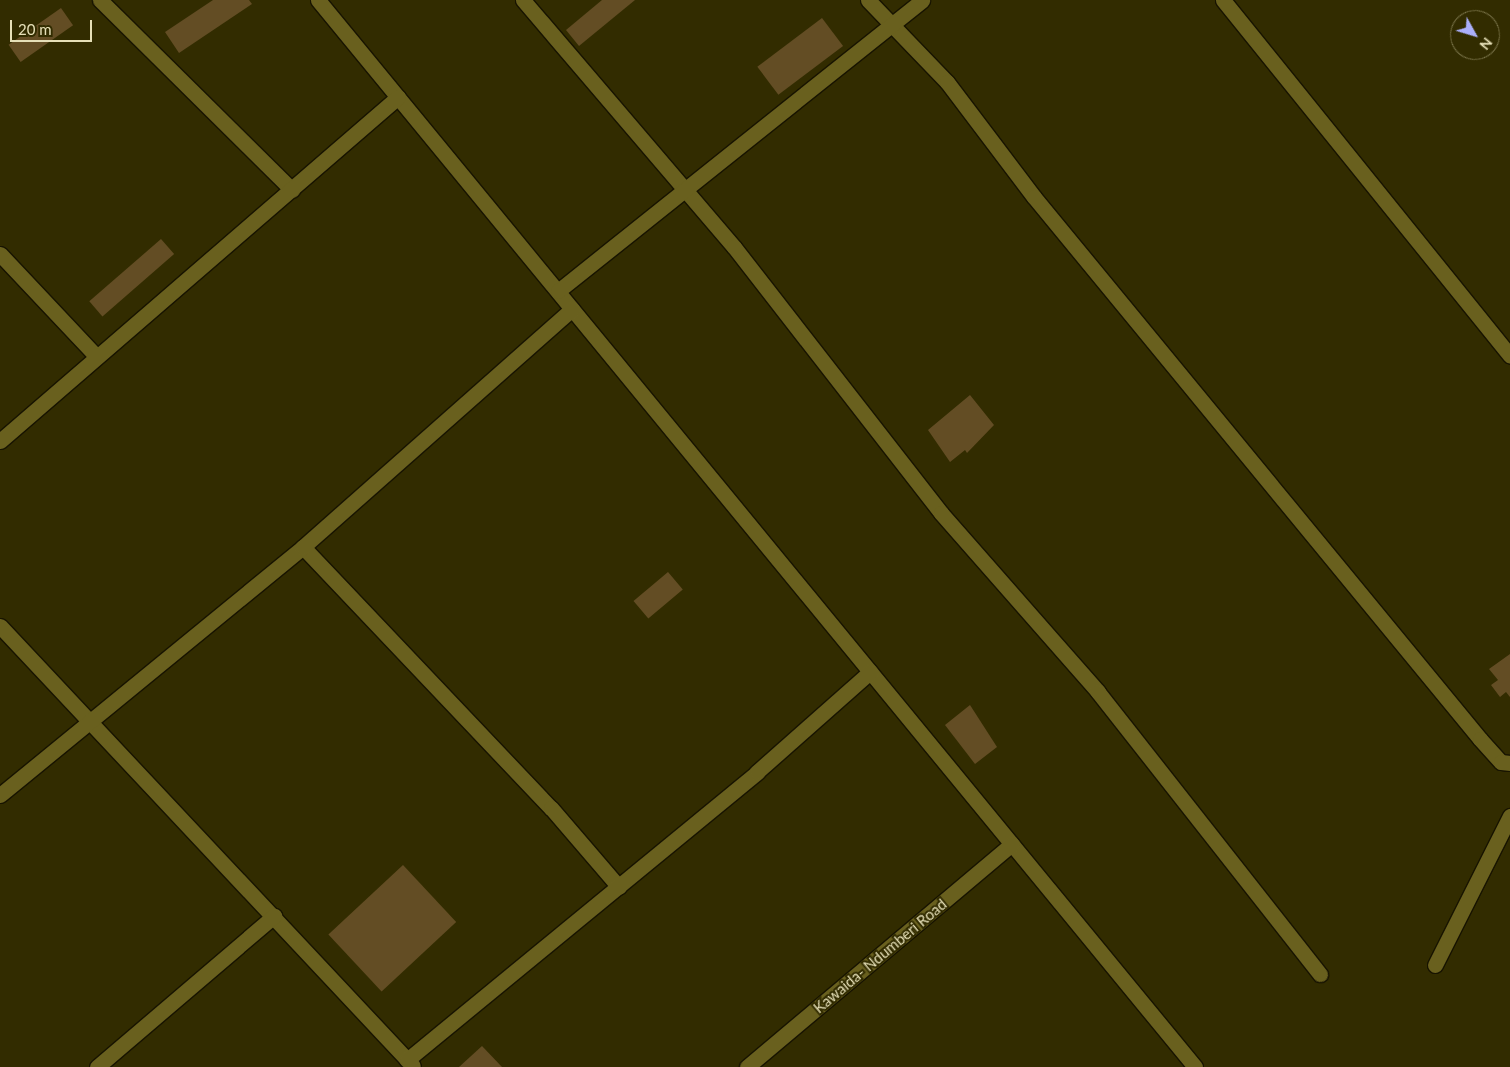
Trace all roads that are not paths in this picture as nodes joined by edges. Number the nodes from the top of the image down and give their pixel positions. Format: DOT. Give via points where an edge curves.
graph roads {
  1 [pos="100,0"];
  2 [pos="318,0"];
  3 [pos="523,0"];
  4 [pos="868,0"];
  5 [pos="922,0"];
  6 [pos="1224,0"];
  7 [pos="891,24"];
  8 [pos="398,97"];
  9 [pos="684,188"];
  10 [pos="292,190"];
  11 [pos="0,254"];
  12 [pos="558,292"];
  13 [pos="572,309"];
  14 [pos="1510,356"];
  15 [pos="97,357"];
  16 [pos="0,440"];
  17 [pos="303,547"];
  18 [pos="0,626"];
  19 [pos="870,672"];
  20 [pos="90,721"];
  21 [pos="1510,763"];
  22 [pos="0,795"];
  23 [pos="1510,816"];
  24 [pos="1012,844"];
  25 [pos="619,887"];
  26 [pos="274,916"];
  27 [pos="1435,965"];
  28 [pos="1320,974"];
  29 [pos="410,1063"];
  30 [pos="97,1067"];
  31 [pos="748,1067"];
  32 [pos="1195,1067"];
  1 -- 10 [label="street"];
  2 -- 8 [label="street"];
  3 -- 9 [label="street"];
  4 -- 7 [label="street"];
  5 -- 7 [label="street"];
  6 -- 14 [label="street"];
  7 -- 9 [label="street"];
  7 -- 21 [label="street" via="947,82 1034,197 1480,739 1501,762"];
  8 -- 10 [label="street"];
  8 -- 12 [label="street"];
  9 -- 12 [label="street"];
  9 -- 28 [label="street" via="941,513 1098,692"];
  10 -- 15 [label="street"];
  11 -- 15 [label="street"];
  12 -- 13 [label="street"];
  13 -- 17 [label="street"];
  13 -- 19 [label="street"];
  15 -- 16 [label="street"];
  17 -- 20 [label="street"];
  17 -- 25 [label="street" via="551,808"];
  18 -- 20 [label="street"];
  19 -- 24 [label="street"];
  19 -- 25 [label="street"];
  20 -- 22 [label="street"];
  20 -- 26 [label="street"];
  23 -- 27 [label="street"];
  24 -- 31 [label="street, Kawaida- Ndumberi Road"];
  24 -- 32 [label="street"];
  25 -- 29 [label="street"];
  26 -- 29 [label="street"];
  26 -- 30 [label="street"];
}
